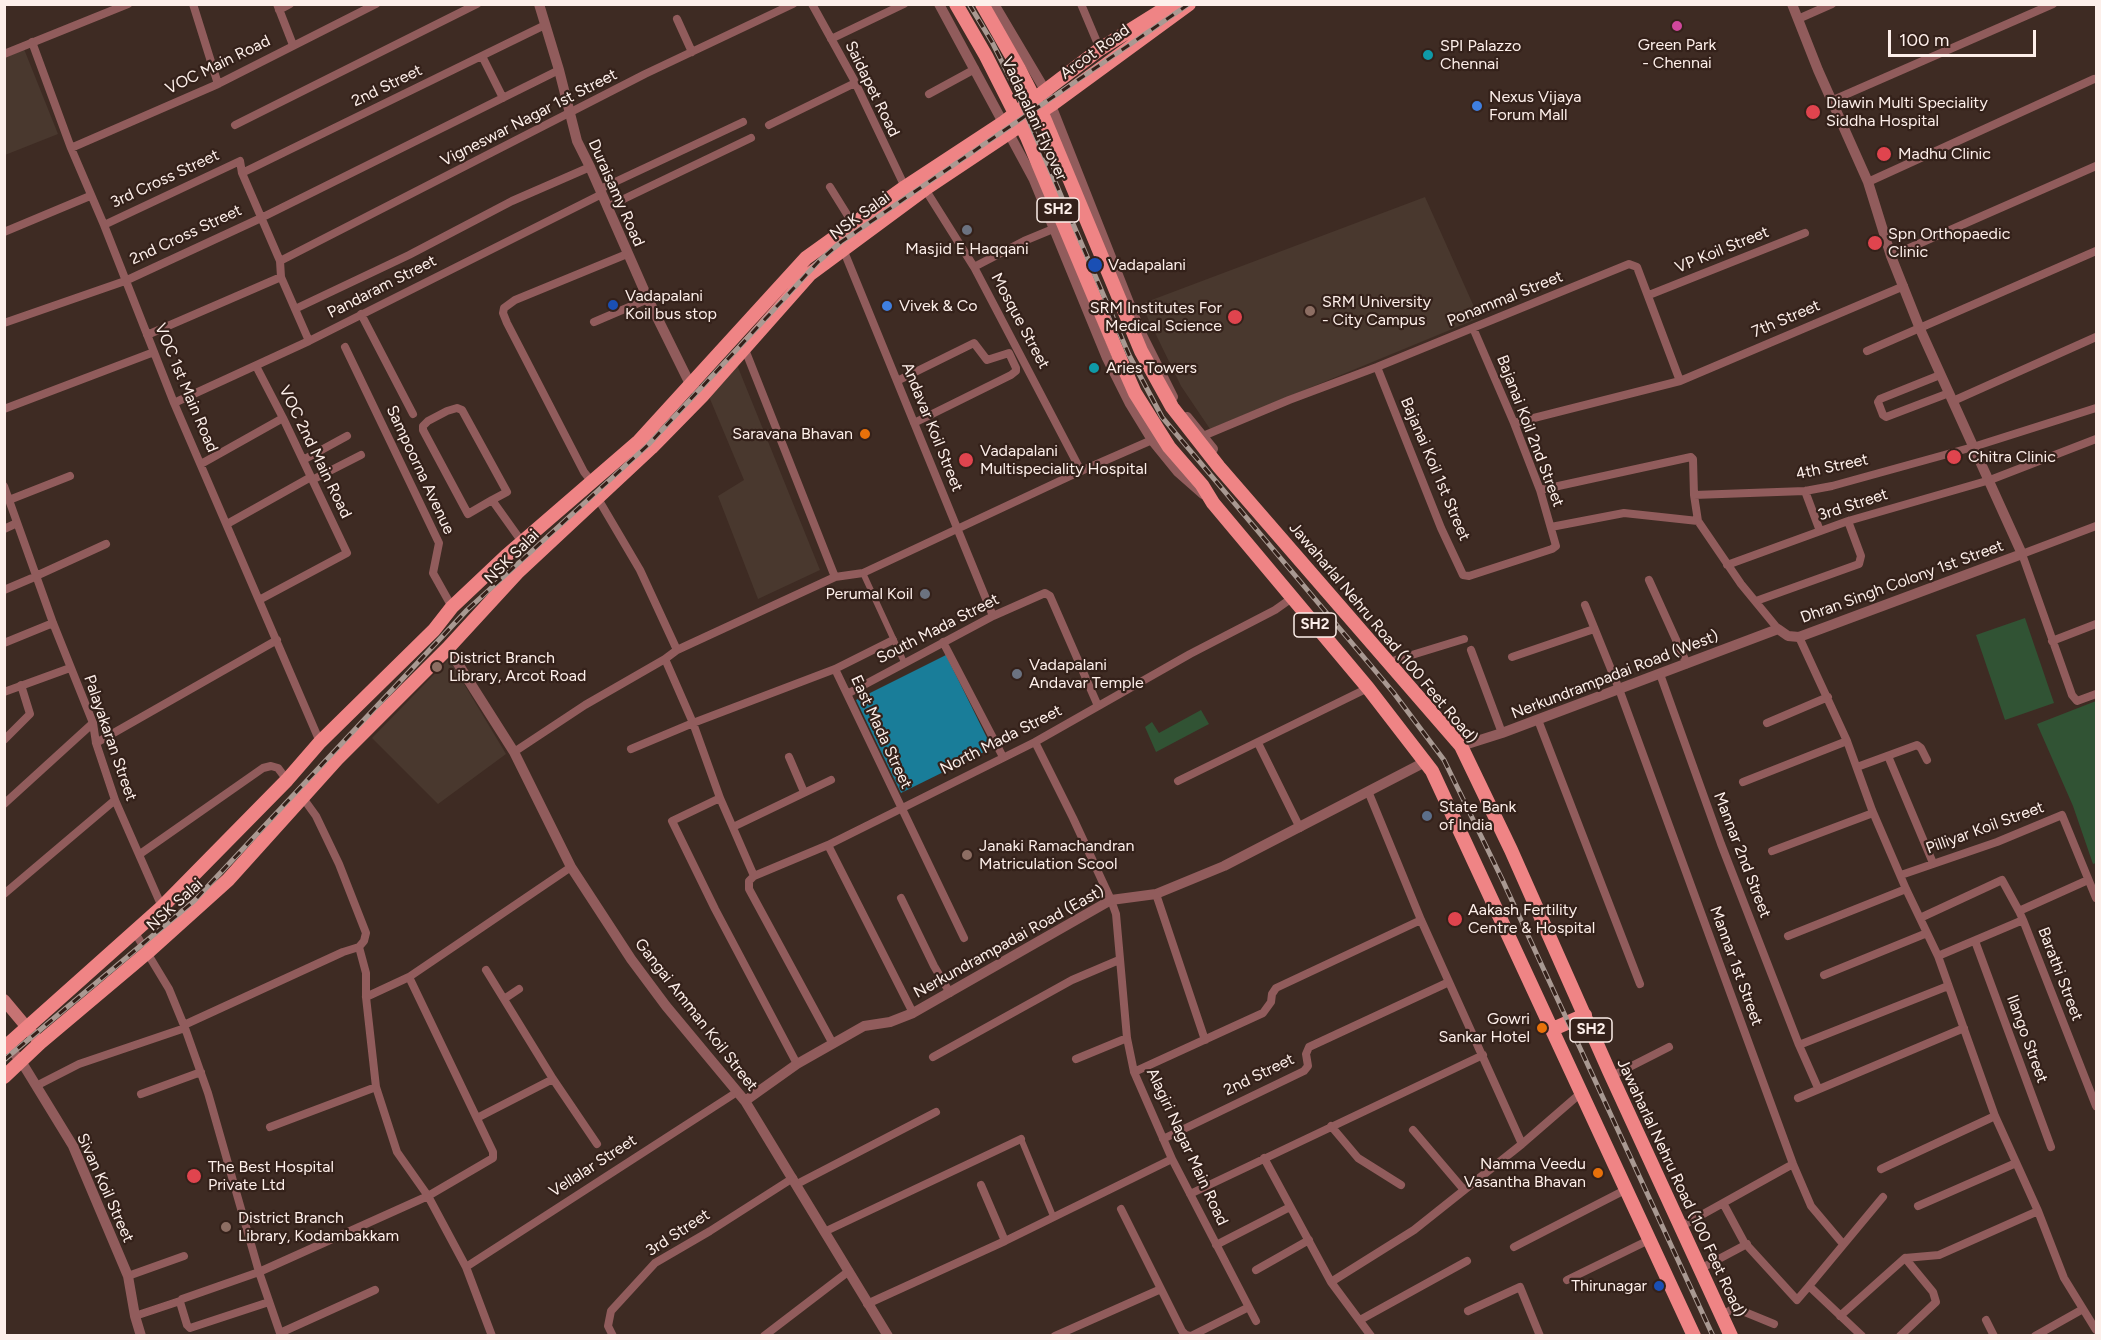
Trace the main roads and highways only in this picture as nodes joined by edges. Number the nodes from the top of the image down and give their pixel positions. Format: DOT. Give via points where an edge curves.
graph roads {
  1 [pos="982,4"];
  2 [pos="1172,4"];
  3 [pos="1189,4"];
  4 [pos="947,6"];
  5 [pos="1051,105"];
  6 [pos="1006,127"];
  7 [pos="1236,485"];
  8 [pos="470,590"];
  9 [pos="485,608"];
  10 [pos="99,963"];
  11 [pos="80,980"];
  12 [pos="116,980"];
  13 [pos="96,996"];
  14 [pos="4,1000"];
  15 [pos="1585,1015"];
  16 [pos="27,1029"];
  17 [pos="1553,1029"];
  18 [pos="40,1043"];
  19 [pos="6,1046"];
  20 [pos="4,1077"];
  21 [pos="1694,1335"];
  22 [pos="1731,1335"];
  1 -- 7 [label="main road, Vadapalani Flyover / SH2" via="1044,118 1142,351 1172,407"];
  2 -- 6 [label="main road" via="1100,49 1045,90"];
  3 -- 5 [label="main road, Arcot Road"];
  4 -- 17 [label="main road, Vadapalani Flyover / SH2" via="986,56 1027,137 1135,393 1169,447 1213,503 1425,762"];
  5 -- 6 [label="main road, NSK Salai"];
  6 -- 8 [label="main road" via="905,187 806,258 639,441"];
  6 -- 9 [label="main road, NSK Salai" via="810,274 702,396"];
  7 -- 15 [label="main road, Jawaharlal Nehru Road (100 Feet Road) / SH2" via="1461,746"];
  8 -- 9 [label="main road"];
  8 -- 10 [label="main road" via="162,907"];
  9 -- 12 [label="main road, NSK Salai" via="337,759 228,880"];
  10 -- 11 [label="main road"];
  10 -- 12 [label="main road"];
  11 -- 13 [label="main road"];
  11 -- 16 [label="main road"];
  12 -- 13 [label="main road, NSK Salai"];
  13 -- 18 [label="main road, NSK Salai"];
  14 -- 16 [label="main road"];
  15 -- 17 [label="main road"];
  15 -- 22 [label="main road, Jawaharlal Nehru Road (100 Feet Road) / SH2"];
  16 -- 18 [label="main road"];
  16 -- 19 [label="main road"];
  17 -- 21 [label="main road, SH2"];
  18 -- 20 [label="main road, NSK Salai"];
}
